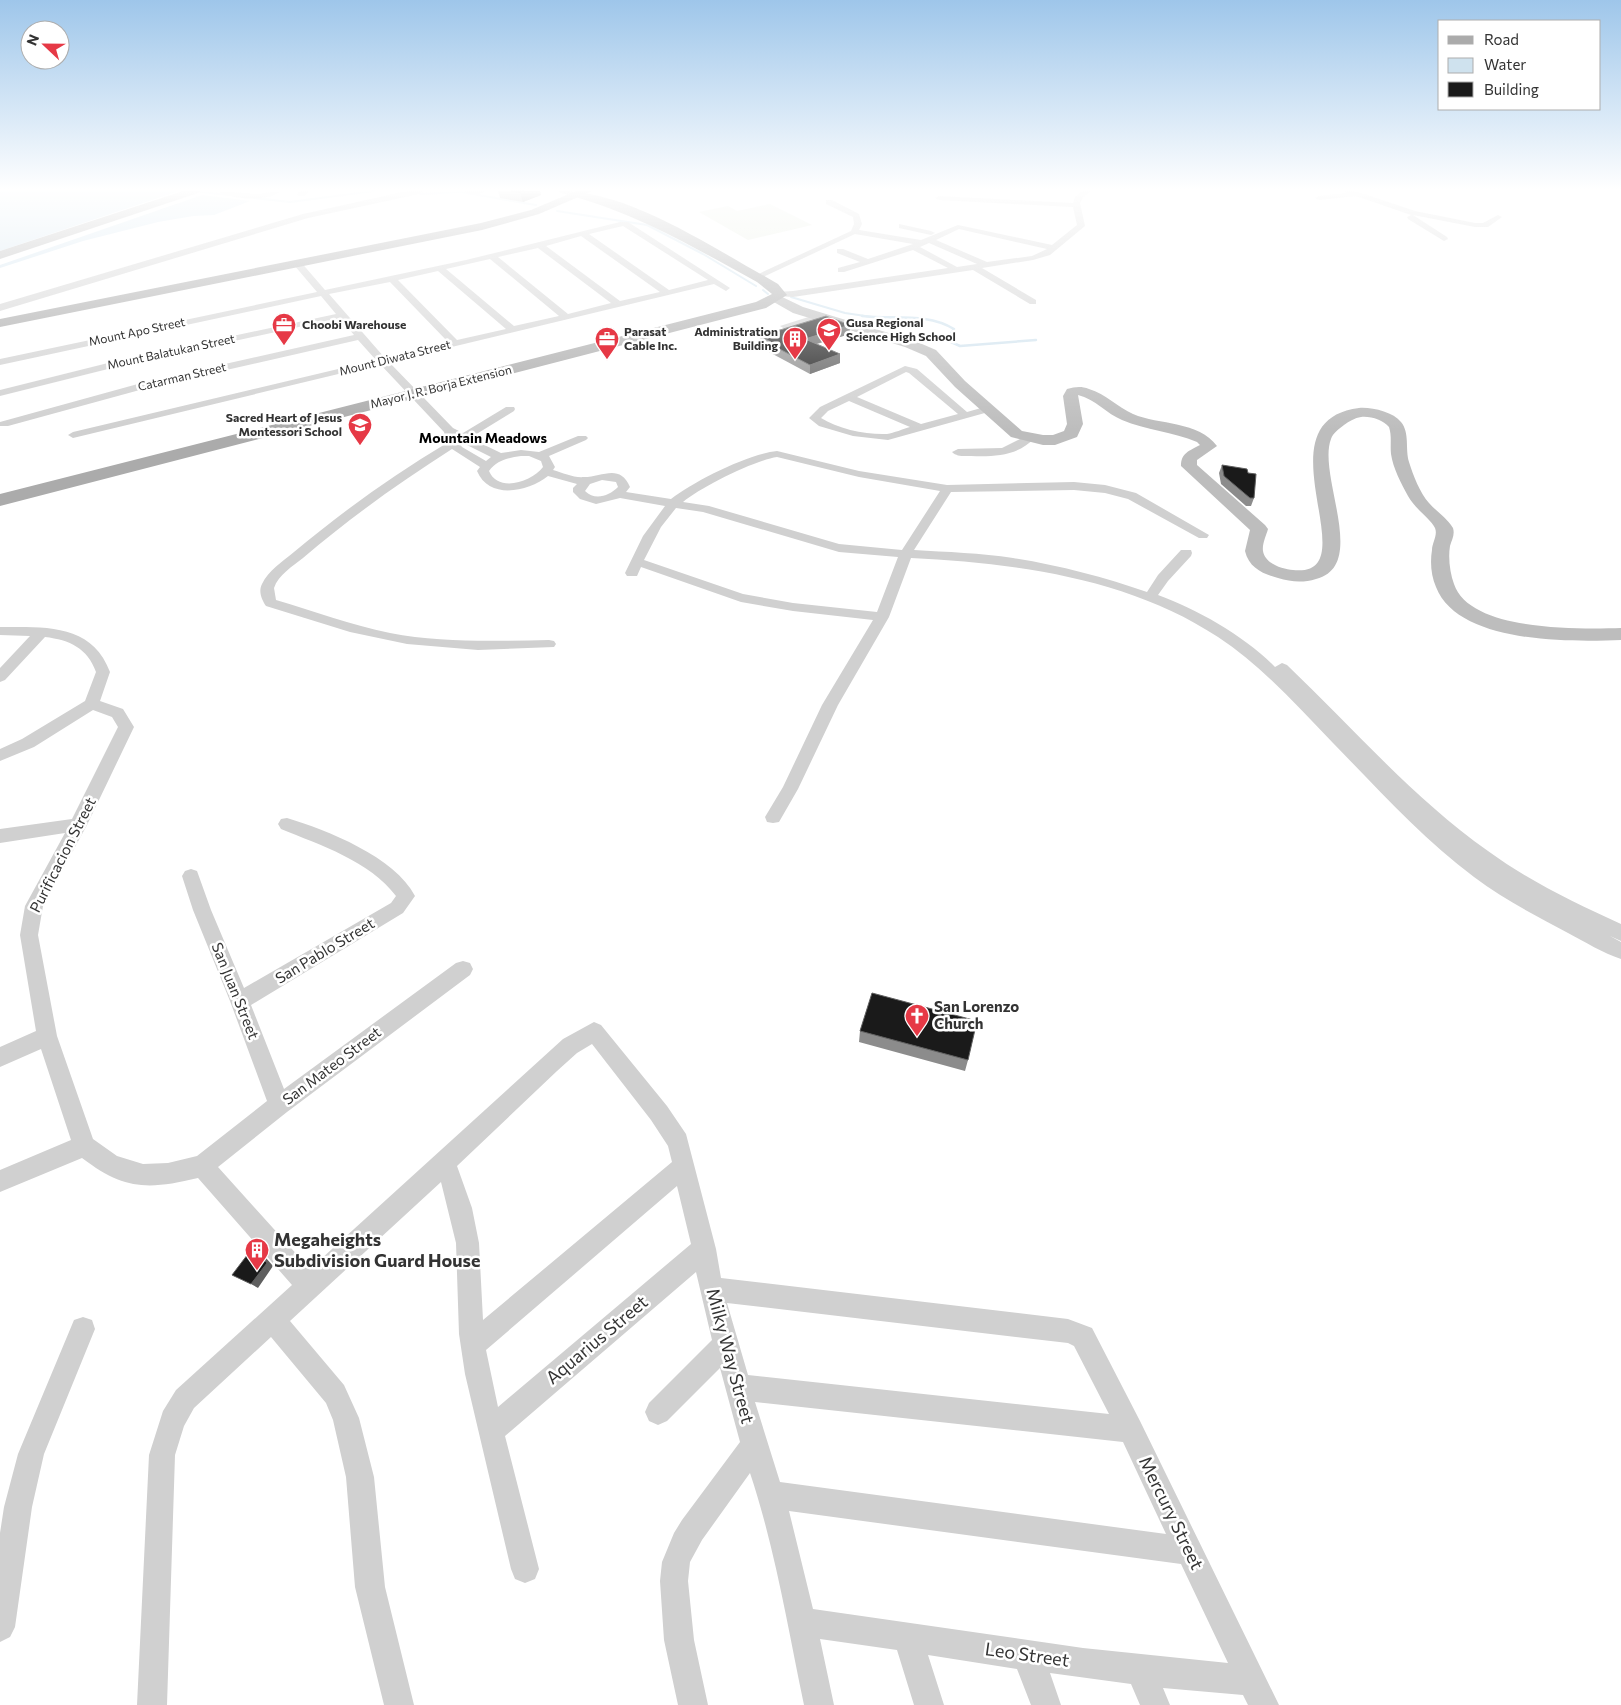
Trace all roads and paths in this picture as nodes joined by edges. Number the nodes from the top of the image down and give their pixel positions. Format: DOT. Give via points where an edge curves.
graph roads {
  1 [pos="124,271"];
  2 [pos="260,271"];
  3 [pos="304,271"];
  4 [pos="429,271"];
  5 [pos="443,271"];
  6 [pos="510,271"];
  7 [pos="574,271"];
  8 [pos="636,271"];
  9 [pos="699,271"];
  10 [pos="745,271"];
  11 [pos="771,271"];
  12 [pos="878,271"];
  13 [pos="953,271"];
  14 [pos="980,271"];
  15 [pos="756,277"];
  16 [pos="392,279"];
  17 [pos="895,280"];
  18 [pos="716,281"];
  19 [pos="726,288"];
  20 [pos="323,293"];
  21 [pos="668,293"];
  22 [pos="774,298"];
  23 [pos="1034,302"];
  24 [pos="619,305"];
  25 [pos="0,308"];
  26 [pos="342,315"];
  27 [pos="566,317"];
  28 [pos="818,317"];
  29 [pos="0,323"];
  30 [pos="785,326"];
  31 [pos="513,330"];
  32 [pos="362,336"];
  33 [pos="455,344"];
  34 [pos="0,362"];
  35 [pos="382,362"];
  36 [pos="411,392"];
  37 [pos="0,393"];
  38 [pos="849,397"];
  39 [pos="510,409"];
  40 [pos="988,409"];
  41 [pos="966,416"];
  42 [pos="4,424"];
  43 [pos="921,428"];
  44 [pos="73,435"];
  45 [pos="582,438"];
  46 [pos="1028,438"];
  47 [pos="458,440"];
  48 [pos="958,452"];
  49 [pos="540,456"];
  50 [pos="500,457"];
  51 [pos="486,466"];
  52 [pos="105,470"];
  53 [pos="547,472"];
  54 [pos="534,482"];
  55 [pos="582,485"];
  56 [pos="947,489"];
  57 [pos="622,490"];
  58 [pos="0,493"];
  59 [pos="685,495"];
  60 [pos="0,500"];
  61 [pos="674,503"];
  62 [pos="1203,535"];
  63 [pos="910,548"];
  64 [pos="1186,553"];
  65 [pos="1152,593"];
  66 [pos="882,617"];
  67 [pos="0,631"];
  68 [pos="41,633"];
  69 [pos="1621,634"];
  70 [pos="549,644"];
  71 [pos="0,677"];
  72 [pos="92,704"];
  73 [pos="0,756"];
  74 [pos="1420,812"];
  75 [pos="773,817"];
  76 [pos="287,824"];
  77 [pos="78,825"];
  78 [pos="0,836"];
  79 [pos="191,876"];
  80 [pos="1621,933"];
  81 [pos="1621,951"];
  82 [pos="463,969"];
  83 [pos="240,1001"];
  84 [pos="47,1036"];
  85 [pos="0,1057"];
  86 [pos="280,1105"];
  87 [pos="84,1146"];
  88 [pos="445,1162"];
  89 [pos="202,1166"];
  90 [pos="684,1166"];
  91 [pos="0,1181"];
  92 [pos="704,1249"];
  93 [pos="310,1287"];
  94 [pos="711,1289"];
  95 [pos="273,1320"];
  96 [pos="83,1329"];
  97 [pos="726,1344"];
  98 [pos="473,1345"];
  99 [pos="740,1387"];
  100 [pos="658,1412"];
  101 [pos="1131,1430"];
  102 [pos="491,1431"];
  103 [pos="754,1445"];
  104 [pos="771,1495"];
  105 [pos="1189,1551"];
  106 [pos="525,1569"];
  107 [pos="802,1622"];
  108 [pos="0,1627"];
  109 [pos="907,1636"];
  110 [pos="1028,1656"];
  111 [pos="1141,1670"];
  112 [pos="1259,1693"];
  113 [pos="152,1705"];
  114 [pos="399,1705"];
  115 [pos="694,1705"];
  116 [pos="820,1705"];
  117 [pos="929,1705"];
  118 [pos="1046,1705"];
  119 [pos="1155,1705"];
  1 -- 25 [label="street"];
  2 -- 29 [label="highway"];
  3 -- 20 [label="street"];
  4 -- 16 [label="street, Mount Apo Street"];
  5 -- 31 [label="street"];
  6 -- 27 [label="street"];
  7 -- 24 [label="street"];
  8 -- 21 [label="street"];
  9 -- 18 [label="street, Mount Apo Street"];
  10 -- 15 [label="main road"];
  11 -- 15 [label="street"];
  12 -- 17 [label="street"];
  13 -- 17 [label="street"];
  14 -- 23 [label="street"];
  15 -- 22 [label="main road"];
  16 -- 20 [label="street, Mount Apo Street"];
  16 -- 33 [label="street"];
  17 -- 22 [label="street"];
  18 -- 19 [label="street"];
  18 -- 21 [label="street, Mount Diwata Street"];
  20 -- 26 [label="street"];
  20 -- 34 [label="street, Mount Apo Street"];
  21 -- 24 [label="street, Mount Diwata Street"];
  22 -- 28 [label="main road"];
  22 -- 36 [label="main road, Mayor J. R. Borja Extension" via="761,305"];
  24 -- 27 [label="street, Mount Diwata Street"];
  26 -- 32 [label="street"];
  26 -- 37 [label="street, Mount Balatukan Street" via="120,363"];
  27 -- 31 [label="street, Mount Diwata Street"];
  28 -- 30 [label="street"];
  28 -- 40 [label="main road" via="931,353"];
  31 -- 33 [label="street, Mount Diwata Street"];
  32 -- 35 [label="street"];
  32 -- 42 [label="street, Catarman Street" via="145,385"];
  33 -- 35 [label="street, Mount Diwata Street"];
  35 -- 36 [label="street"];
  35 -- 44 [label="street, Mount Diwata Street"];
  36 -- 47 [label="street" via="449,430 449,438"];
  36 -- 52 [label="main road, Mayor J. R. Borja Extension"];
  38 -- 41 [label="street" via="905,369 911,370"];
  38 -- 43 [label="street"];
  38 -- 43 [label="street" via="824,409 814,418 838,429 878,437"];
  39 -- 47 [label="street"];
  40 -- 41 [label="street"];
  40 -- 46 [label="main road" via="1012,431"];
  41 -- 43 [label="street"];
  45 -- 49 [label="street"];
  46 -- 48 [label="street" via="1020,446 1007,451"];
  46 -- 69 [label="main road" via="1054,440 1071,434 1075,424 1070,396 1078,390 1127,417 1198,436 1209,446 1189,458 1189,466 1259,529 1254,548 1258,560 1282,573 1306,575 1320,573 1326,567 1331,548 1331,528 1320,464 1325,434 1336,423 1356,412 1383,417 1393,422 1400,434 1401,462 1419,502 1445,533 1440,552 1442,573 1449,595 1457,604 1480,618 1513,628 1564,634"];
  47 -- 50 [label="street"];
  47 -- 51 [label="street" via="465,454"];
  47 -- 70 [label="street" via="376,494 323,534 276,574 267,584 265,593 271,603 364,631 408,640"];
  49 -- 50 [label="street" via="521,453"];
  49 -- 53 [label="street" via="549,463"];
  50 -- 51 [label="street"];
  51 -- 54 [label="street" via="484,477 497,485"];
  52 -- 58 [label="main road, Mayor J. R. Borja Extension"];
  52 -- 60 [label="main road, Mayor J. R. Borja Extension"];
  53 -- 54 [label="street"];
  53 -- 55 [label="street"];
  54 -- 55 [label="street"];
  55 -- 57 [label="street" via="596,477 610,476 621,480"];
  55 -- 57 [label="street" via="582,495 593,499 608,499"];
  56 -- 59 [label="street" via="859,474 777,454 715,478"];
  56 -- 62 [label="street" via="1074,486 1105,489 1132,496"];
  56 -- 63 [label="street"];
  57 -- 59 [label="street"];
  57 -- 61 [label="street"];
  59 -- 61 [label="street"];
  59 -- 63 [label="street" via="829,535"];
  61 -- 63 [label="street" via="705,509 818,543 875,552"];
  61 -- 66 [label="street" via="660,520 634,568 658,567 743,598"];
  63 -- 65 [label="street" via="1014,562"];
  63 -- 66 [label="street"];
  64 -- 65 [label="street"];
  65 -- 74 [label="street" via="1194,616 1260,660 1293,687"];
  66 -- 75 [label="street" via="830,705"];
  67 -- 68 [label="street"];
  68 -- 71 [label="street"];
  68 -- 72 [label="street" via="64,635 97,655 103,672"];
  72 -- 73 [label="street"];
  72 -- 77 [label="street, Purificacion Street" via="116,711 124,719 126,727"];
  74 -- 80 [label="street" via="1528,887"];
  74 -- 81 [label="street" via="1458,855 1509,892"];
  76 -- 83 [label="street, San Pablo Street" via="347,850 383,873 406,896 398,908"];
  77 -- 78 [label="street"];
  77 -- 84 [label="street, Purificacion Street" via="34,906 30,921 29,935"];
  79 -- 83 [label="street, San Juan Street"];
  82 -- 86 [label="street, San Mateo Street"];
  83 -- 86 [label="street, San Juan Street"];
  84 -- 85 [label="street"];
  84 -- 87 [label="street, Purificacion Street"];
  86 -- 89 [label="street, San Mateo Street"];
  87 -- 89 [label="street" via="111,1166 142,1175 168,1174"];
  87 -- 91 [label="street"];
  88 -- 90 [label="street, Milky Way Street" via="570,1046 594,1031 672,1130"];
  88 -- 93 [label="street"];
  88 -- 98 [label="street" via="463,1215 469,1255"];
  89 -- 93 [label="street"];
  90 -- 92 [label="street, Milky Way Street"];
  90 -- 98 [label="street"];
  92 -- 94 [label="street, Milky Way Street"];
  92 -- 102 [label="street, Aquarius Street"];
  93 -- 95 [label="street"];
  94 -- 97 [label="street, Milky Way Street"];
  94 -- 101 [label="street, Mercury Street" via="1068,1331 1083,1337 1088,1343"];
  95 -- 113 [label="street" via="204,1381 172,1420 162,1455"];
  95 -- 114 [label="street" via="335,1394 346,1418 360,1477 370,1587"];
  96 -- 108 [label="street" via="31,1454 18,1507"];
  97 -- 99 [label="street, Milky Way Street"];
  97 -- 100 [label="street"];
  98 -- 102 [label="street"];
  99 -- 101 [label="street"];
  99 -- 103 [label="street, Milky Way Street"];
  101 -- 105 [label="street, Mercury Street"];
  102 -- 106 [label="street"];
  103 -- 104 [label="street, Milky Way Street"];
  103 -- 115 [label="street" via="692,1530 676,1562 674,1581 679,1640"];
  104 -- 105 [label="street"];
  104 -- 107 [label="street, Milky Way Street"];
  105 -- 112 [label="street, Mercury Street"];
  107 -- 109 [label="street, Leo Street"];
  107 -- 116 [label="street, Milky Way Street"];
  109 -- 110 [label="street, Leo Street"];
  109 -- 117 [label="street"];
  110 -- 111 [label="street, Leo Street"];
  110 -- 118 [label="street"];
  111 -- 112 [label="street, Leo Street"];
  111 -- 119 [label="street"];
}
